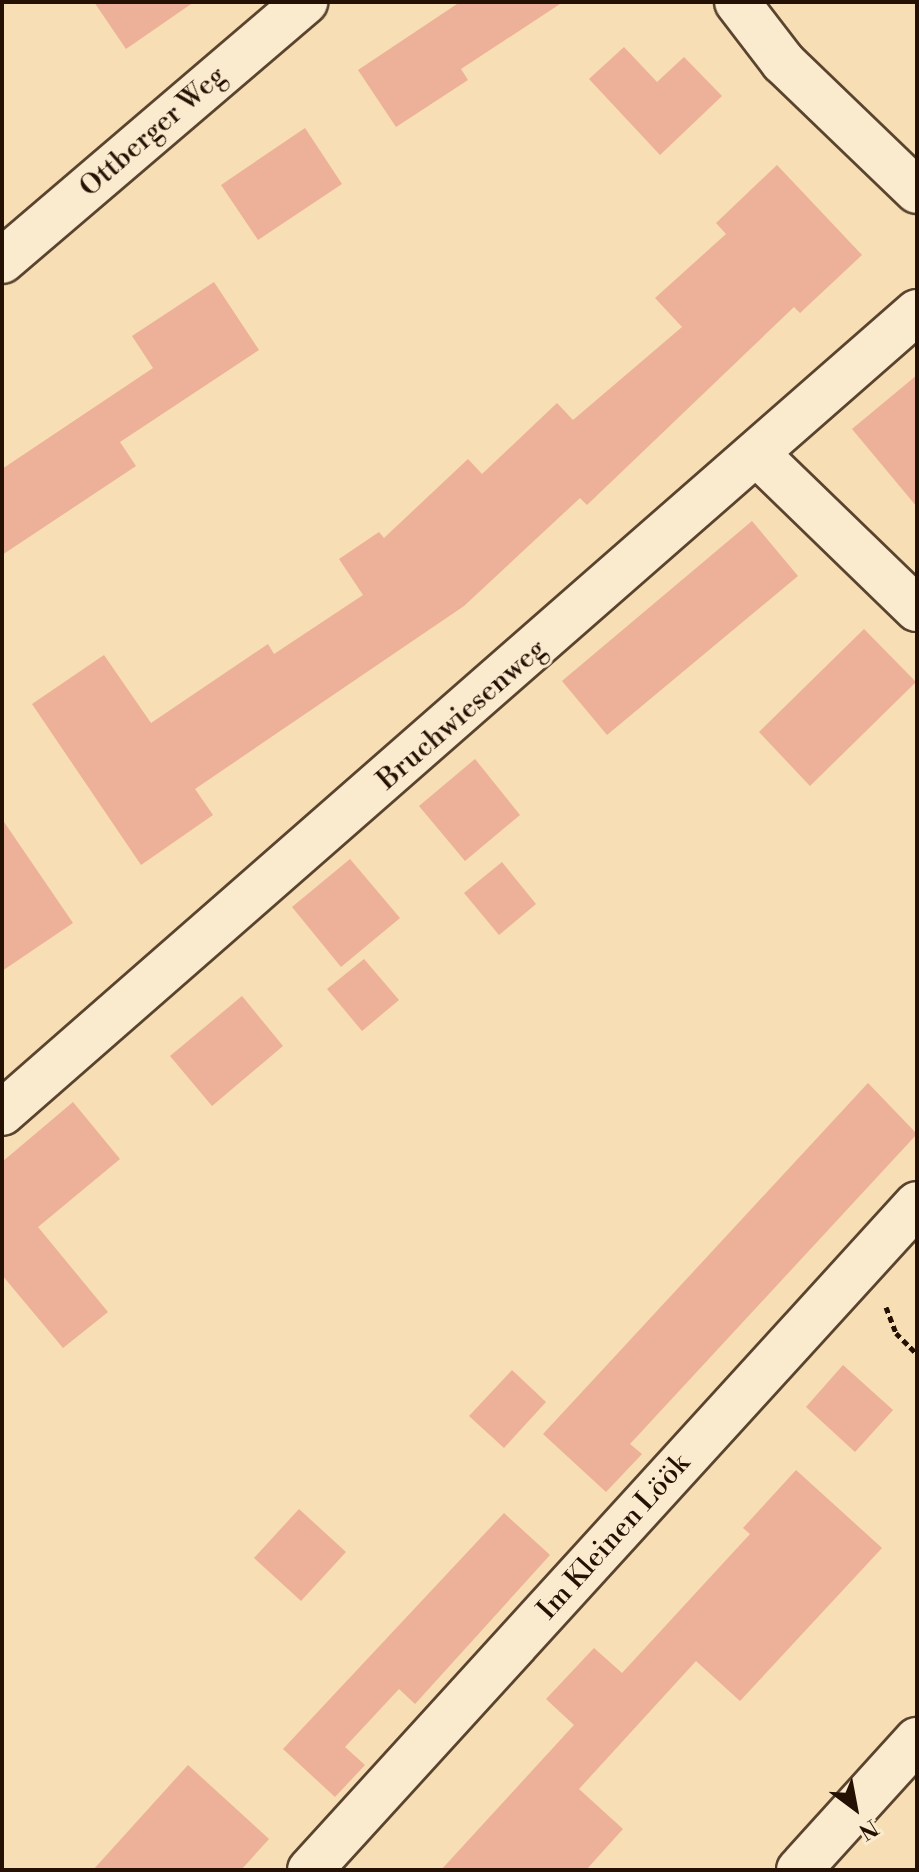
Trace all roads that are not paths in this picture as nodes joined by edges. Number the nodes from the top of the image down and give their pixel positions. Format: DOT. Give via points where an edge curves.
graph roads {
  1 [pos="305,2"];
  2 [pos="737,2"];
  3 [pos="917,191"];
  4 [pos="2,261"];
  5 [pos="917,312"];
  6 [pos="759,456"];
  7 [pos="917,609"];
  8 [pos="2,1113"];
  9 [pos="917,1204"];
  10 [pos="917,1740"];
  11 [pos="310,1870"];
  12 [pos="799,1870"];
  1 -- 4 [label="street, Ottberger Weg"];
  2 -- 3 [label="street" via="783,62"];
  5 -- 6 [label="street, Bruchwiesenweg"];
  6 -- 7 [label="street"];
  6 -- 8 [label="street, Bruchwiesenweg"];
  9 -- 11 [label="street, Im Kleinen Löök"];
  10 -- 12 [label="street"];
}
